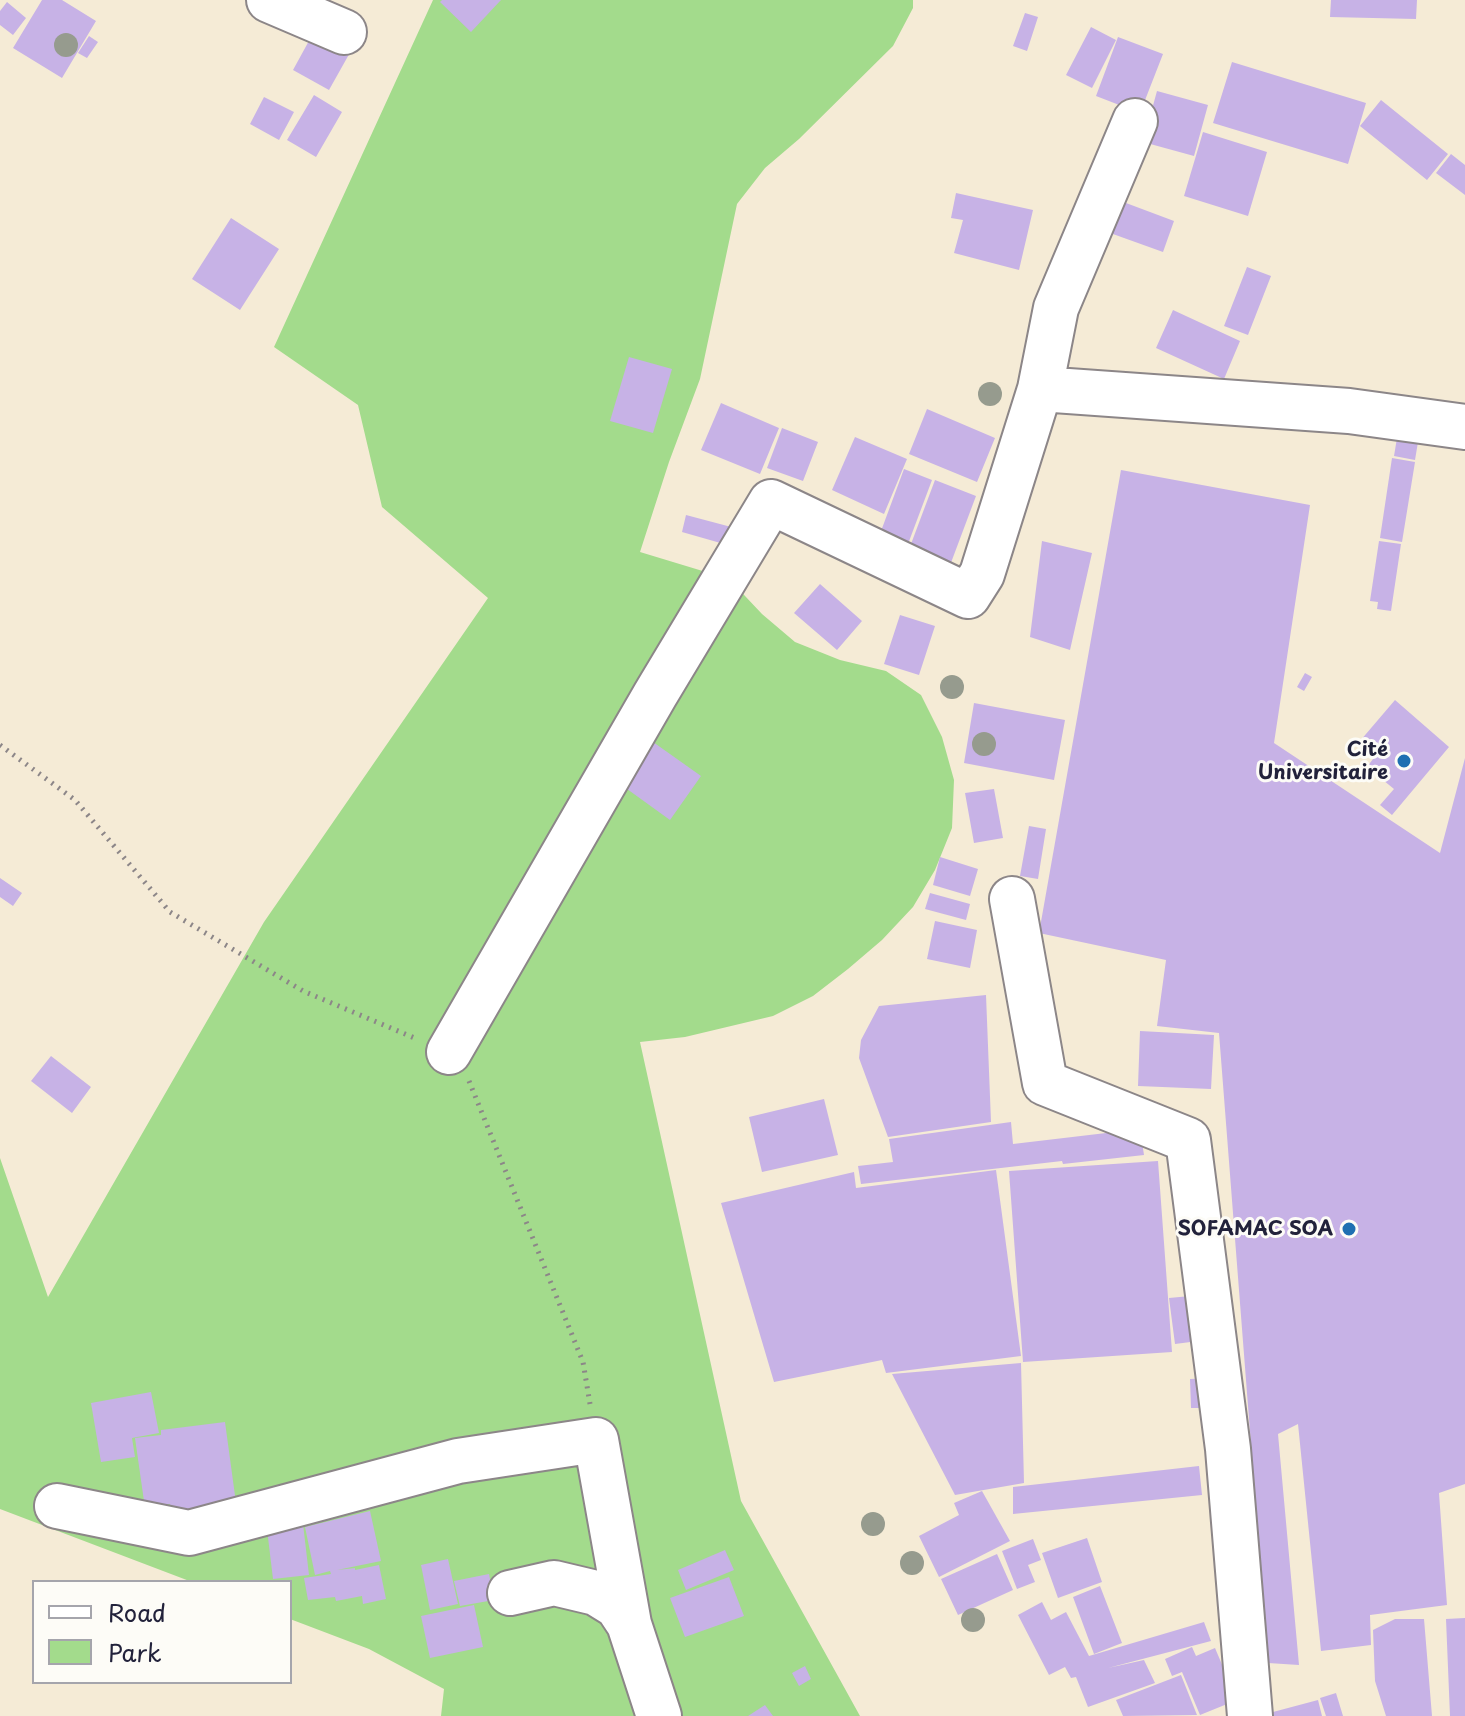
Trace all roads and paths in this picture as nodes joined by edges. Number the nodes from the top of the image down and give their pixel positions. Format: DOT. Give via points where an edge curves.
graph roads {
  1 [pos="269,0"];
  2 [pos="344,32"];
  3 [pos="1135,121"];
  4 [pos="1040,389"];
  5 [pos="1465,427"];
  6 [pos="0,745"];
  7 [pos="1012,899"];
  8 [pos="449,1052"];
  9 [pos="596,1440"];
  10 [pos="57,1506"];
  11 [pos="510,1593"];
  12 [pos="629,1624"];
  13 [pos="659,1716"];
  14 [pos="1250,1716"];
  1 -- 2 [label="street"];
  3 -- 4 [label="street" via="1056,308"];
  4 -- 5 [label="street" via="1349,411"];
  4 -- 8 [label="street" via="982,574 968,596 771,502"];
  6 -- 8 [label="path" via="75,800 170,912 303,991"];
  7 -- 14 [label="street" via="1045,1083 1188,1140 1228,1449"];
  8 -- 9 [label="path" via="467,1075 583,1362"];
  9 -- 10 [label="street" via="458,1461 189,1533"];
  9 -- 12 [label="street"];
  11 -- 12 [label="street" via="554,1583 596,1593 617,1606"];
  12 -- 13 [label="street"];
}
